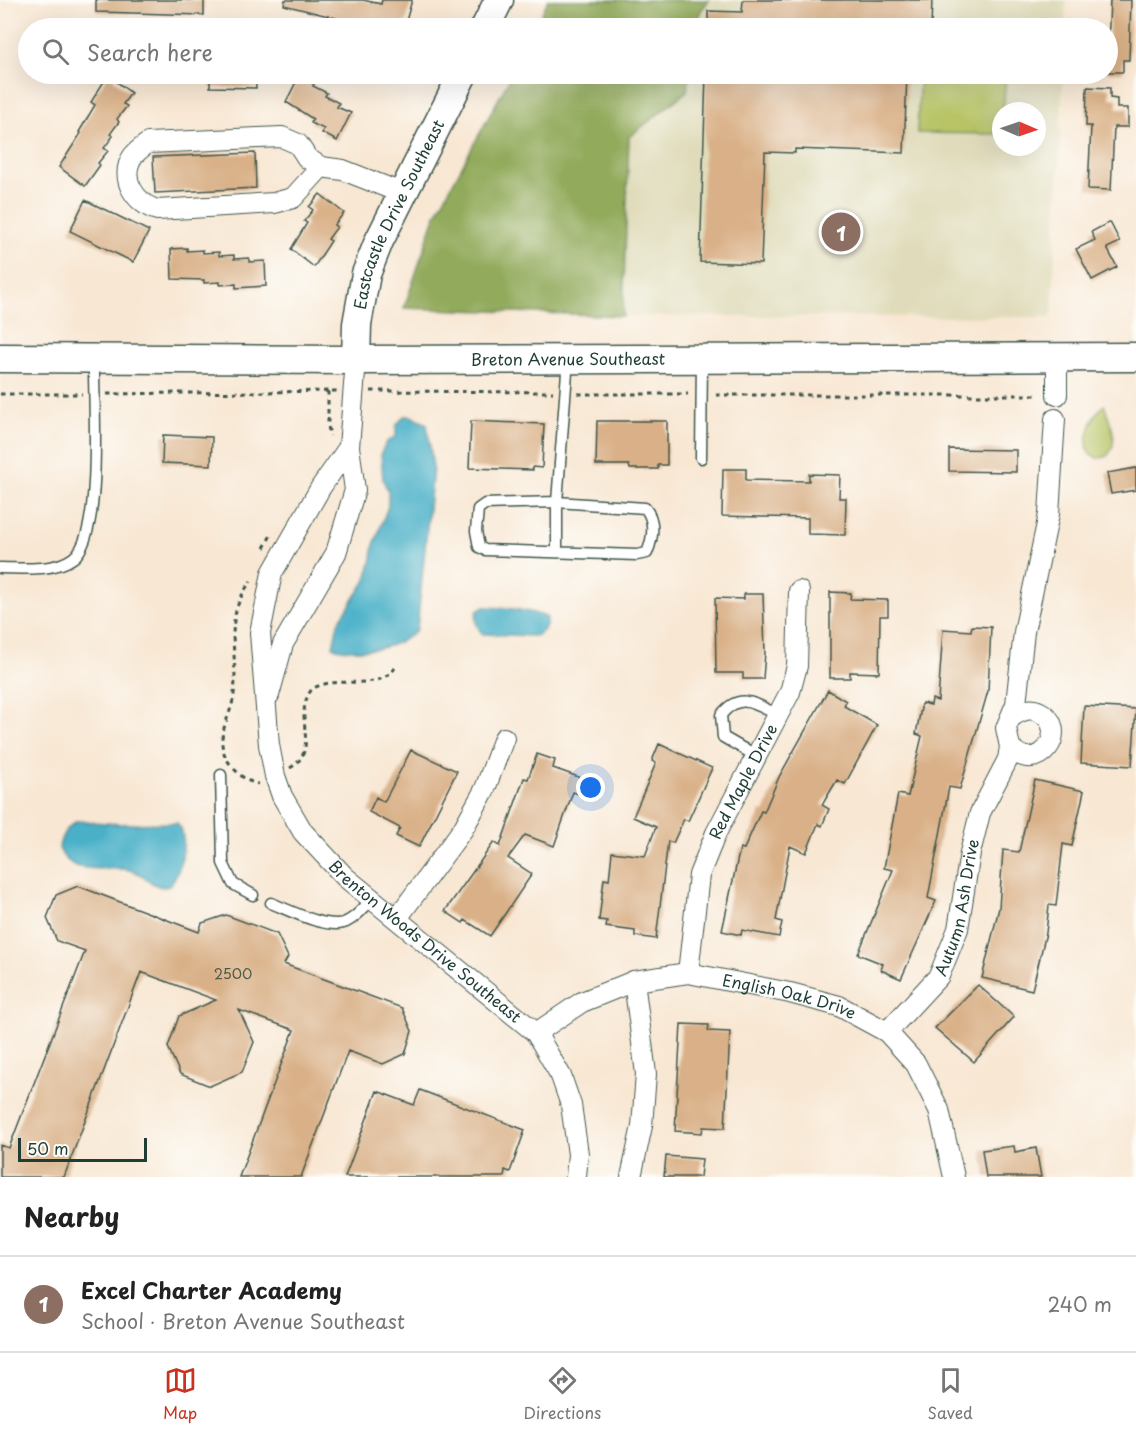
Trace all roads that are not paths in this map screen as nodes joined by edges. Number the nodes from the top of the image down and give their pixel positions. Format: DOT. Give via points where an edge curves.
graph roads {
  1 [pos="499,0"];
  2 [pos="490,18"];
  3 [pos="458,84"];
  4 [pos="321,167"];
  5 [pos="404,194"];
  6 [pos="1057,356"];
  7 [pos="1136,357"];
  8 [pos="0,358"];
  9 [pos="702,358"];
  10 [pos="94,359"];
  11 [pos="568,359"];
  12 [pos="356,360"];
  13 [pos="1057,395"];
  14 [pos="1055,419"];
  15 [pos="349,447"];
  16 [pos="701,458"];
  17 [pos="557,502"];
  18 [pos="557,551"];
  19 [pos="0,568"];
  20 [pos="799,591"];
  21 [pos="265,709"];
  22 [pos="1021,713"];
  23 [pos="778,715"];
  24 [pos="504,738"];
  25 [pos="1010,747"];
  26 [pos="756,756"];
  27 [pos="1029,757"];
  28 [pos="1004,768"];
  29 [pos="221,775"];
  30 [pos="253,896"];
  31 [pos="373,898"];
  32 [pos="271,903"];
  33 [pos="398,917"];
  34 [pos="688,973"];
  35 [pos="634,981"];
  36 [pos="887,1032"];
  37 [pos="536,1033"];
  38 [pos="576,1177"];
  39 [pos="631,1177"];
  40 [pos="954,1177"];
  1 -- 2 [label="main road"];
  3 -- 5 [label="main road, Eastcastle Drive Southeast"];
  4 -- 4 [label="street" via="307,158 298,144 282,137 148,143 133,157 128,172 129,186 136,198 157,210 274,203 293,198"];
  4 -- 5 [label="street" via="343,170"];
  5 -- 12 [label="main road, Eastcastle Drive Southeast" via="366,274 357,324"];
  6 -- 7 [label="main road, Breton Avenue Southeast"];
  6 -- 9 [label="main road, Breton Avenue Southeast"];
  6 -- 13 [label="street"];
  8 -- 10 [label="main road, Breton Avenue Southeast"];
  9 -- 11 [label="main road, Breton Avenue Southeast"];
  9 -- 16 [label="lane"];
  10 -- 12 [label="main road, Breton Avenue Southeast"];
  10 -- 19 [label="lane" via="94,486 85,542 73,558 52,566"];
  11 -- 12 [label="main road, Breton Avenue Southeast"];
  11 -- 17 [label="lane"];
  12 -- 15 [label="street, Brenton Woods Drive Southeast"];
  14 -- 22 [label="street, Autumn Ash Drive" via="1049,514 1024,632 1018,692"];
  15 -- 21 [label="street, Brenton Woods Drive Southeast" via="355,490 336,553 283,644"];
  15 -- 21 [label="street, Brenton Woods Drive Southeast" via="321,487 272,573 260,633"];
  17 -- 18 [label="lane"];
  17 -- 18 [label="lane" via="485,504 478,509 476,531 479,546 485,550"];
  17 -- 18 [label="lane" via="645,508 652,525 647,553"];
  20 -- 23 [label="street, Red Maple Drive" via="797,666"];
  21 -- 31 [label="street, Brenton Woods Drive Southeast" via="275,776 282,796 303,832 345,877"];
  22 -- 25 [label="street, Autumn Ash Drive" via="1006,728"];
  22 -- 27 [label="street" via="1043,714 1053,733 1049,747"];
  23 -- 26 [label="street, Red Maple Drive"];
  23 -- 26 [label="lane" via="743,701 730,704 721,715 723,737"];
  24 -- 33 [label="street" via="485,789 463,830"];
  25 -- 27 [label="street"];
  25 -- 28 [label="street, Autumn Ash Drive"];
  26 -- 34 [label="street, Red Maple Drive" via="699,875"];
  27 -- 28 [label="street"];
  28 -- 36 [label="street, Autumn Ash Drive" via="980,813 958,929 939,976"];
  29 -- 30 [label="lane" via="223,863 233,884"];
  31 -- 32 [label="lane" via="346,923 336,924"];
  31 -- 33 [label="street, Brenton Woods Drive Southeast"];
  33 -- 37 [label="street, Brenton Woods Drive Southeast"];
  34 -- 35 [label="street, English Oak Drive"];
  34 -- 36 [label="street, English Oak Drive" via="839,1006"];
  35 -- 37 [label="street, English Oak Drive" via="582,1002"];
  35 -- 39 [label="street" via="646,1074 642,1126"];
  36 -- 40 [label="street, English Oak Drive" via="916,1064 939,1110"];
  37 -- 38 [label="street, Brenton Woods Drive Southeast" via="561,1076 571,1105 578,1154"];
}
